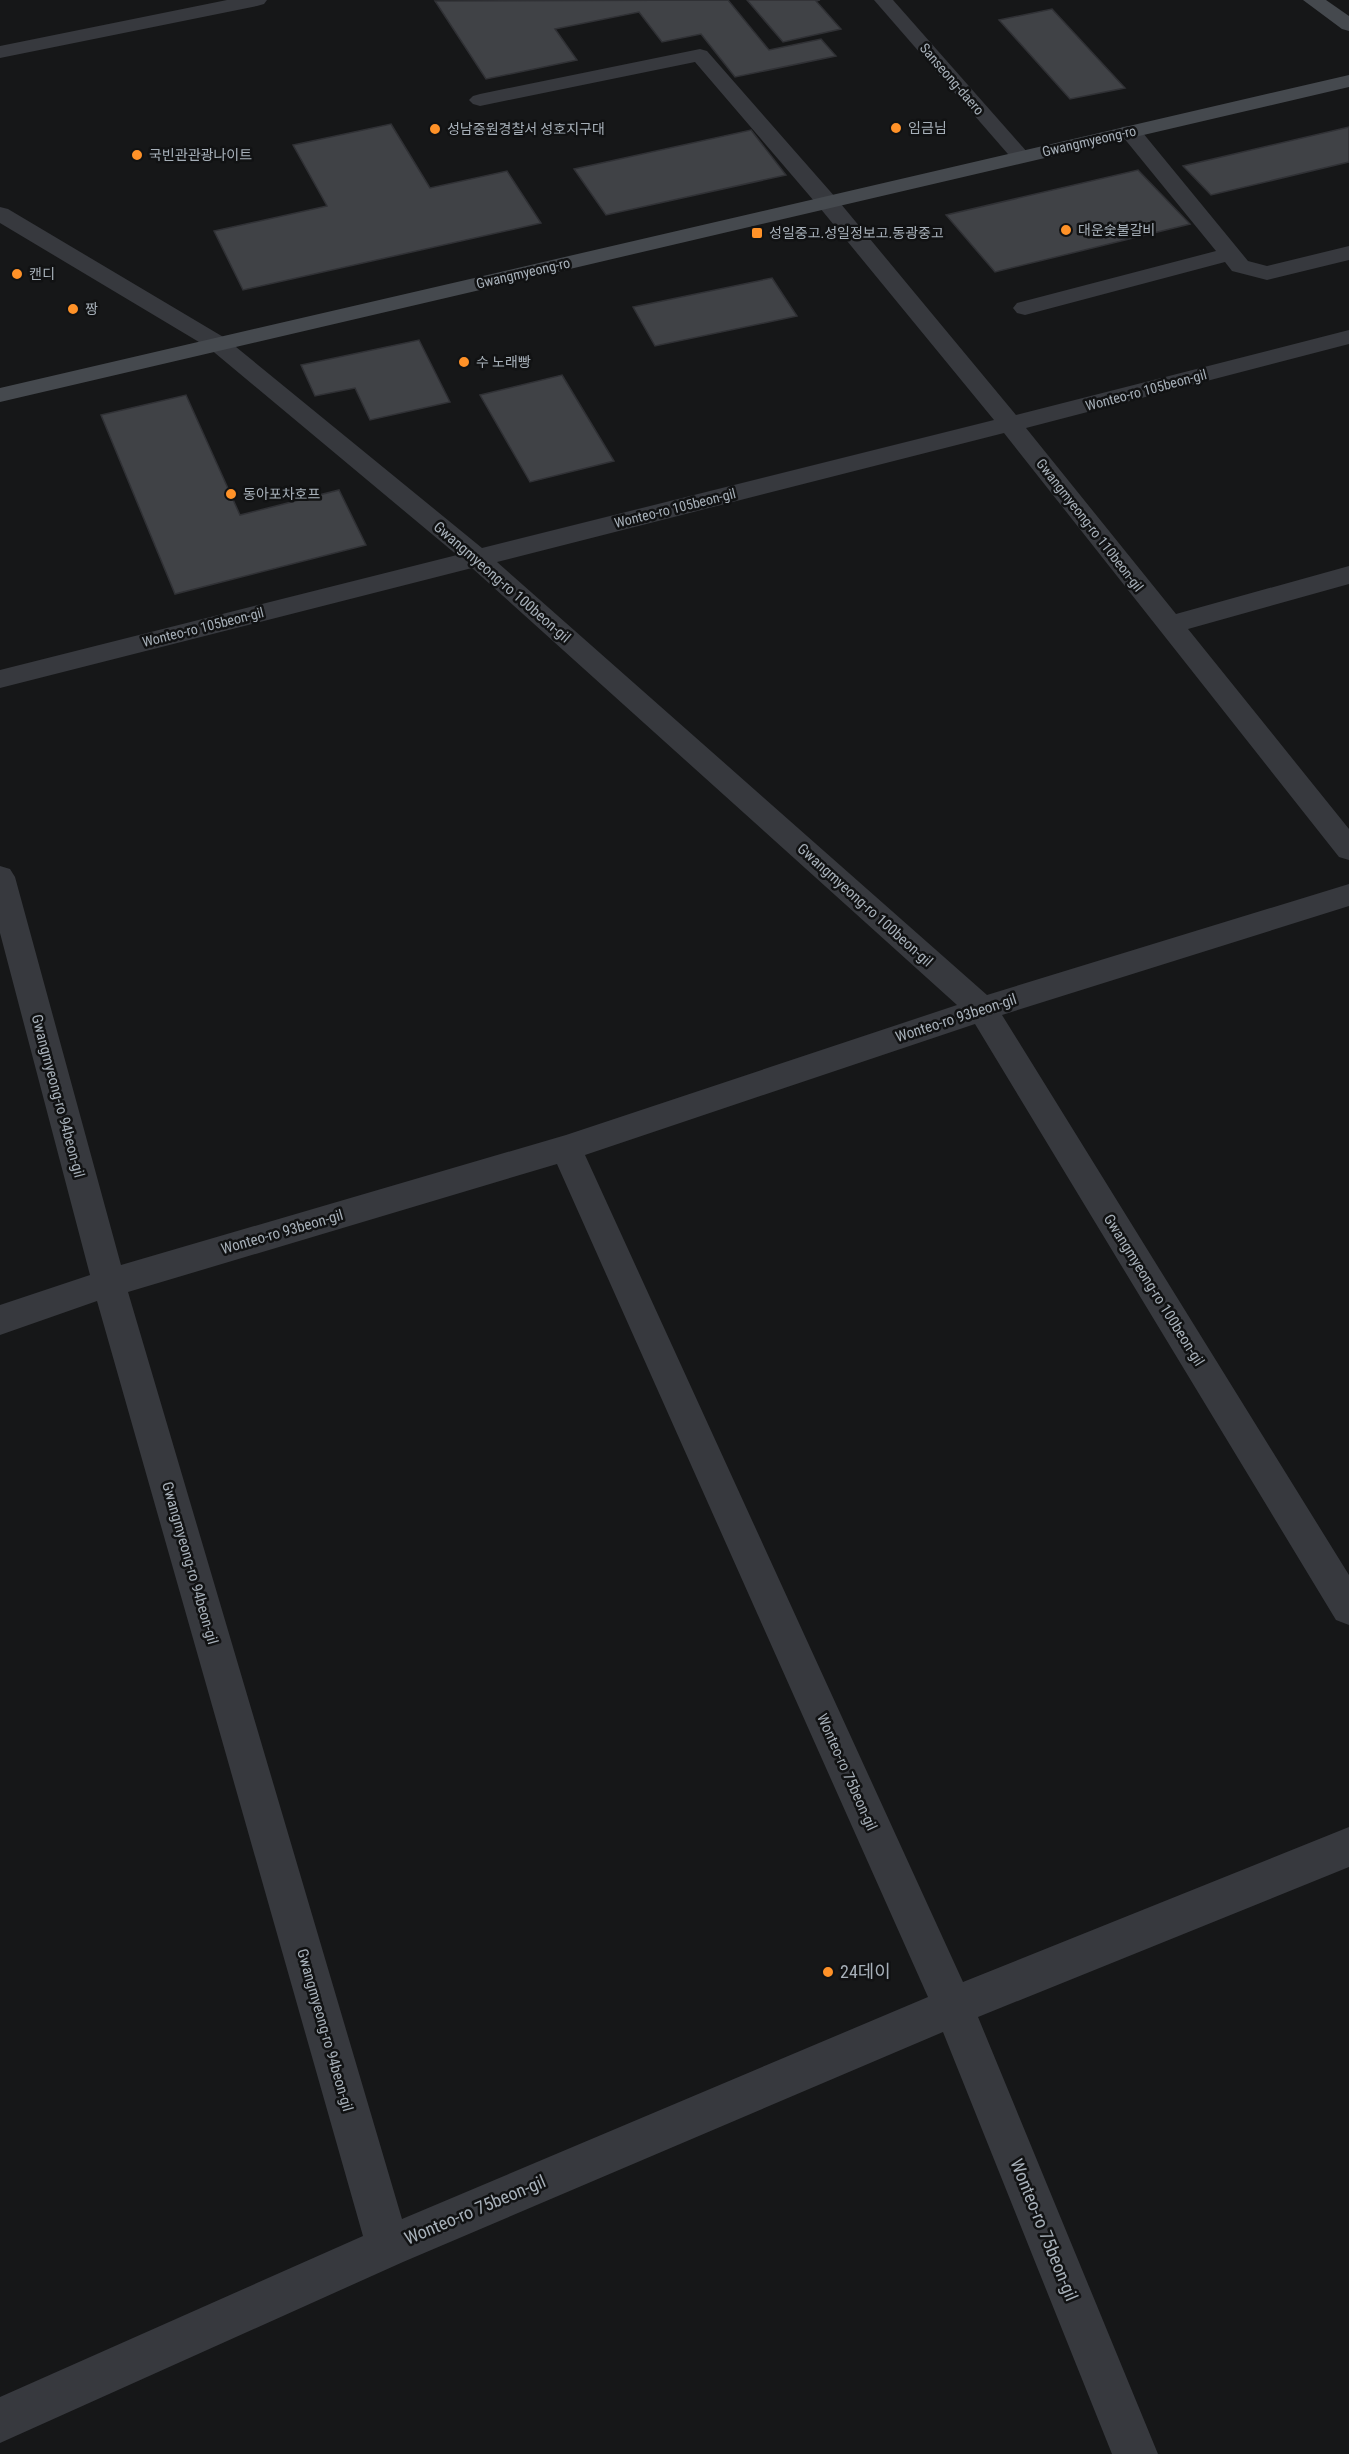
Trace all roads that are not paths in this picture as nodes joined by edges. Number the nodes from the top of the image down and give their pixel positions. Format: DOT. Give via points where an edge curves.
graph roads {
  1 [pos="257,0"];
  2 [pos="883,0"];
  3 [pos="1313,0"];
  4 [pos="1349,25"];
  5 [pos="0,52"];
  6 [pos="1349,81"];
  7 [pos="480,100"];
  8 [pos="1130,132"];
  9 [pos="1021,157"];
  10 [pos="828,202"];
  11 [pos="0,214"];
  12 [pos="1349,253"];
  13 [pos="1230,254"];
  14 [pos="1025,308"];
  15 [pos="1349,337"];
  16 [pos="217,343"];
  17 [pos="0,395"];
  18 [pos="1011,425"];
  19 [pos="476,557"];
  20 [pos="1349,575"];
  21 [pos="1168,625"];
  22 [pos="0,679"];
  23 [pos="1349,849"];
  24 [pos="0,877"];
  25 [pos="1349,895"];
  26 [pos="982,1009"];
  27 [pos="566,1149"];
  28 [pos="109,1283"];
  29 [pos="0,1320"];
  30 [pos="1349,1608"];
  31 [pos="1349,1847"];
  32 [pos="953,2007"];
  33 [pos="388,2247"];
  34 [pos="0,2420"];
  35 [pos="1134,2454"];
  1 -- 5 [label="street"];
  2 -- 9 [label="lane, Sanseong-daero"];
  3 -- 4 [label="main road"];
  6 -- 8 [label="main road, Gwangmyeong-ro"];
  7 -- 10 [label="street" via="700,55"];
  8 -- 9 [label="main road, Gwangmyeong-ro"];
  8 -- 13 [label="street"];
  9 -- 10 [label="main road, Gwangmyeong-ro"];
  10 -- 16 [label="main road, Gwangmyeong-ro"];
  10 -- 18 [label="street, Gwangmyeong-ro 110beon-gil"];
  11 -- 16 [label="street"];
  12 -- 13 [label="street" via="1267,273 1240,266"];
  13 -- 14 [label="street"];
  15 -- 18 [label="street, Wonteo-ro 105beon-gil"];
  16 -- 17 [label="main road, Gwangmyeong-ro"];
  16 -- 19 [label="street, Gwangmyeong-ro 100beon-gil"];
  18 -- 19 [label="street, Wonteo-ro 105beon-gil"];
  18 -- 21 [label="street, Gwangmyeong-ro 110beon-gil"];
  19 -- 22 [label="street, Wonteo-ro 105beon-gil"];
  19 -- 26 [label="street, Gwangmyeong-ro 100beon-gil"];
  20 -- 21 [label="street"];
  21 -- 23 [label="street, Gwangmyeong-ro 110beon-gil"];
  24 -- 28 [label="street, Gwangmyeong-ro 94beon-gil"];
  25 -- 26 [label="street, Wonteo-ro 93beon-gil"];
  26 -- 27 [label="street, Wonteo-ro 93beon-gil"];
  26 -- 30 [label="street, Gwangmyeong-ro 100beon-gil"];
  27 -- 28 [label="street, Wonteo-ro 93beon-gil"];
  27 -- 32 [label="street, Wonteo-ro 75beon-gil"];
  28 -- 29 [label="street, Wonteo-ro 93beon-gil"];
  28 -- 33 [label="street, Gwangmyeong-ro 94beon-gil"];
  31 -- 32 [label="street, Wonteo-ro 75beon-gil"];
  32 -- 33 [label="street, Wonteo-ro 75beon-gil"];
  32 -- 35 [label="street, Wonteo-ro 75beon-gil"];
  33 -- 34 [label="street, Wonteo-ro 75beon-gil"];
}
